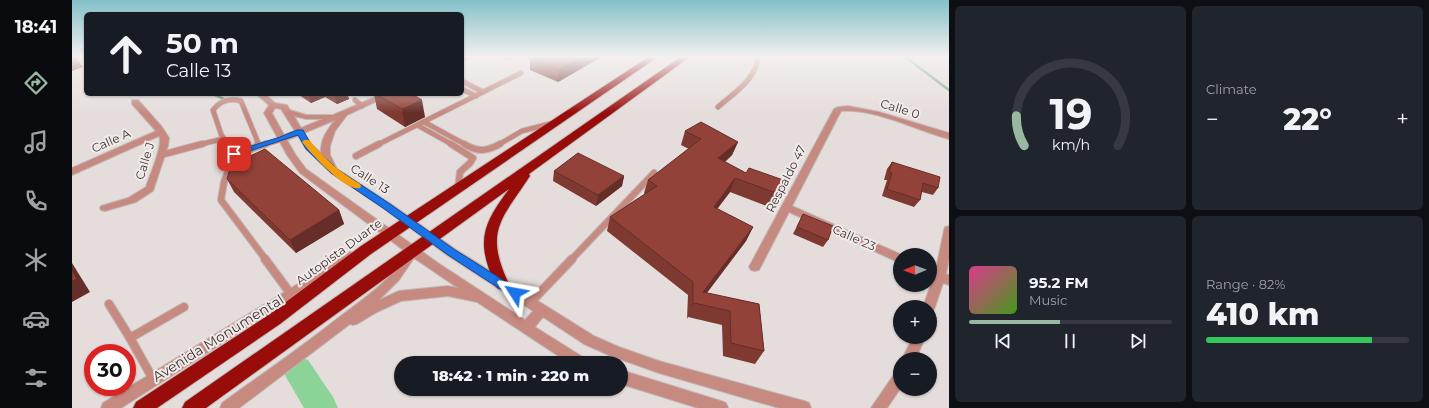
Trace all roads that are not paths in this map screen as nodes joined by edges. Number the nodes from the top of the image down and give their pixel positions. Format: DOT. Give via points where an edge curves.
graph roads {
  1 [pos="515,75"];
  2 [pos="627,75"];
  3 [pos="660,75"];
  4 [pos="752,75"];
  5 [pos="464,82"];
  6 [pos="464,90"];
  7 [pos="483,92"];
  8 [pos="262,96"];
  9 [pos="381,96"];
  10 [pos="476,96"];
  11 [pos="135,102"];
  12 [pos="273,105"];
  13 [pos="718,107"];
  14 [pos="844,108"];
  15 [pos="287,112"];
  16 [pos="344,113"];
  17 [pos="424,122"];
  18 [pos="557,122"];
  19 [pos="417,125"];
  20 [pos="160,132"];
  21 [pos="300,132"];
  22 [pos="949,136"];
  23 [pos="222,139"];
  24 [pos="283,139"];
  25 [pos="259,146"];
  26 [pos="234,154"];
  27 [pos="161,155"];
  28 [pos="356,156"];
  29 [pos="530,168"];
  30 [pos="334,171"];
  31 [pos="72,172"];
  32 [pos="654,172"];
  33 [pos="458,188"];
  34 [pos="786,207"];
  35 [pos="105,208"];
  36 [pos="407,222"];
  37 [pos="949,230"];
  38 [pos="390,233"];
  39 [pos="431,237"];
  40 [pos="413,249"];
  41 [pos="893,255"];
  42 [pos="755,267"];
  43 [pos="940,276"];
  44 [pos="502,284"];
  45 [pos="290,293"];
  46 [pos="482,298"];
  47 [pos="931,300"];
  48 [pos="530,303"];
  49 [pos="109,304"];
  50 [pos="184,307"];
  51 [pos="541,311"];
  52 [pos="526,328"];
  53 [pos="130,338"];
  54 [pos="322,339"];
  55 [pos="571,356"];
  56 [pos="153,379"];
  57 [pos="628,379"];
  58 [pos="893,388"];
  59 [pos="108,408"];
  60 [pos="142,408"];
  61 [pos="191,408"];
  62 [pos="227,408"];
  63 [pos="721,408"];
  64 [pos="804,408"];
  65 [pos="878,408"];
  1 -- 7 [label="lane"];
  2 -- 18 [label="highway, Autopista Duarte"];
  3 -- 29 [label="highway"];
  4 -- 13 [label="lane"];
  5 -- 7 [label="lane"];
  6 -- 10 [label="lane"];
  7 -- 10 [label="lane"];
  8 -- 12 [label="street"];
  9 -- 16 [label="street" via="358,103"];
  10 -- 17 [label="lane"];
  11 -- 20 [label="street, Calle J"];
  12 -- 15 [label="street" via="284,107"];
  12 -- 24 [label="street" via="268,113"];
  14 -- 22 [label="street, Calle 0" via="861,110"];
  14 -- 34 [label="street, Respaldo 47" via="835,112"];
  15 -- 16 [label="street" via="306,117"];
  15 -- 21 [label="street, Calle 13"];
  16 -- 21 [label="street"];
  16 -- 30 [label="street" via="330,132 324,152"];
  17 -- 18 [label="lane" via="474,150 482,151 489,150 522,131"];
  17 -- 19 [label="lane"];
  18 -- 33 [label="highway, Autopista Duarte"];
  19 -- 28 [label="lane"];
  19 -- 33 [label="lane" via="472,156 470,164 460,172"];
  20 -- 27 [label="street, Calle J" via="165,138"];
  20 -- 31 [label="street, Calle A"];
  21 -- 24 [label="street"];
  21 -- 30 [label="street, Calle 13" via="309,147"];
  23 -- 25 [label="lane" via="213,110 220,103 235,99 241,101"];
  23 -- 26 [label="lane"];
  23 -- 27 [label="lane"];
  24 -- 25 [label="lane"];
  24 -- 38 [label="street" via="303,171"];
  25 -- 26 [label="lane"];
  26 -- 45 [label="lane" via="220,200"];
  27 -- 35 [label="street, Calle J" via="153,183 146,193"];
  29 -- 39 [label="highway"];
  29 -- 44 [label="highway" via="511,194 490,231 492,262"];
  30 -- 36 [label="street, Calle 13"];
  32 -- 48 [label="lane"];
  33 -- 36 [label="highway, Autopista Duarte"];
  34 -- 41 [label="street, Calle 23"];
  34 -- 42 [label="street, Respaldo 47"];
  36 -- 38 [label="highway, Autopista Duarte"];
  36 -- 39 [label="street, Calle 13"];
  37 -- 43 [label="street"];
  38 -- 40 [label="street"];
  38 -- 45 [label="street, Avenida Monumental"];
  38 -- 60 [label="highway, Autopista Duarte" via="275,319"];
  39 -- 40 [label="highway"];
  39 -- 44 [label="street, Calle 13"];
  40 -- 46 [label="street"];
  40 -- 54 [label="street" via="407,264 395,278"];
  40 -- 61 [label="highway"];
  43 -- 47 [label="street"];
  44 -- 48 [label="street, Calle 13"];
  45 -- 56 [label="street, Avenida Monumental"];
  46 -- 52 [label="street"];
  46 -- 54 [label="street" via="448,291 399,296 373,308"];
  48 -- 51 [label="street, Calle 13"];
  49 -- 53 [label="lane"];
  50 -- 53 [label="lane"];
  51 -- 52 [label="street"];
  51 -- 64 [label="street, Calle 13" via="589,340 616,352 659,367"];
  52 -- 55 [label="street"];
  53 -- 56 [label="lane"];
  54 -- 62 [label="street"];
  56 -- 59 [label="street, Avenida Monumental"];
  57 -- 63 [label="street"];
  58 -- 65 [label="street"];
}
